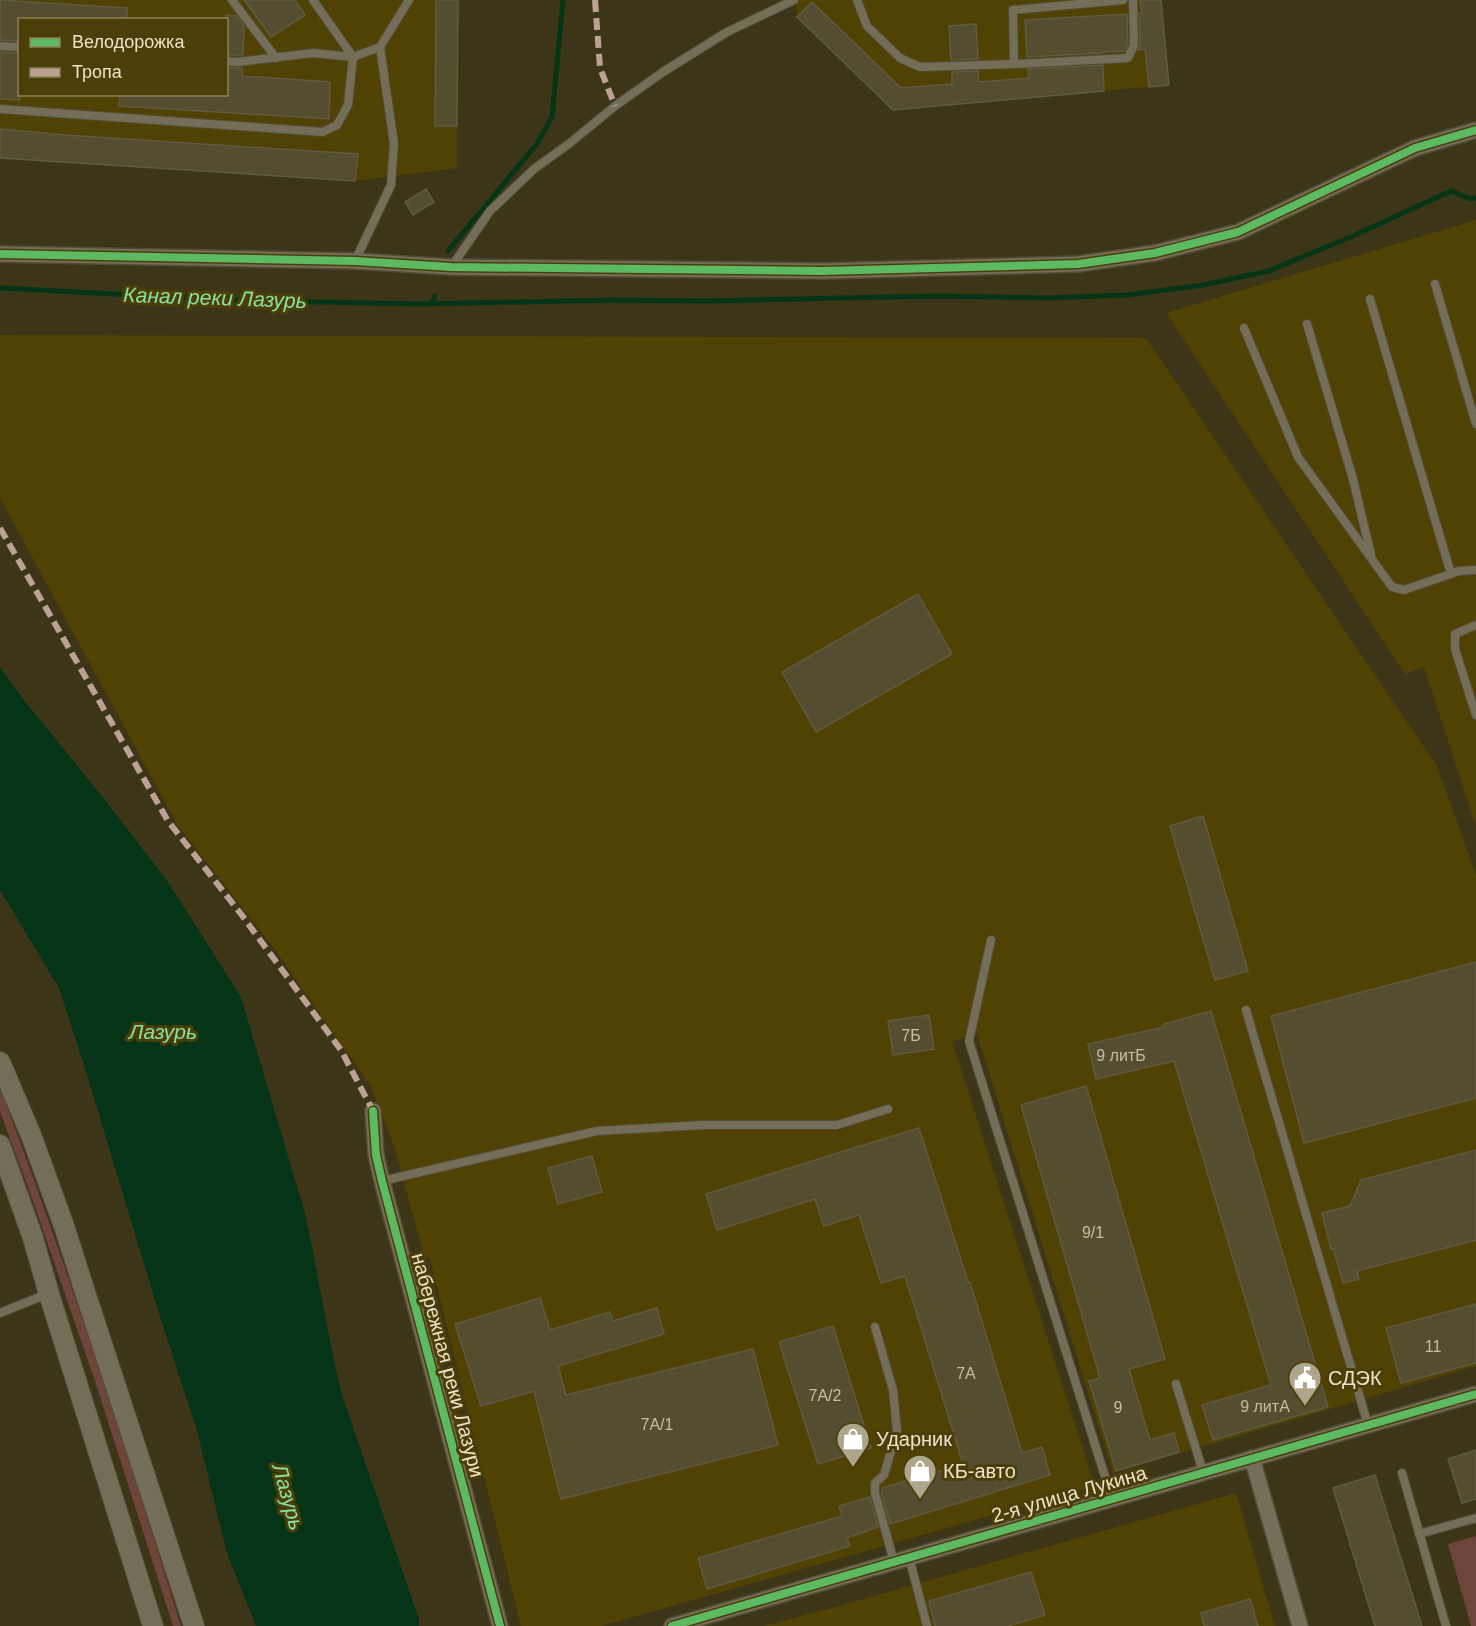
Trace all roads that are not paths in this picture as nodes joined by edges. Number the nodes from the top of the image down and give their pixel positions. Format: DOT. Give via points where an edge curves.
graph roads {
  1 [pos="232,0"];
  2 [pos="312,0"];
  3 [pos="409,0"];
  4 [pos="794,0"];
  5 [pos="857,0"];
  6 [pos="1123,0"];
  7 [pos="1133,0"];
  8 [pos="0,46"];
  9 [pos="18,47"];
  10 [pos="380,47"];
  11 [pos="276,57"];
  12 [pos="353,57"];
  13 [pos="228,61"];
  14 [pos="1014,64"];
  15 [pos="0,109"];
  16 [pos="1476,130"];
  17 [pos="0,254"];
  18 [pos="355,261"];
  19 [pos="451,267"];
  20 [pos="1435,284"];
  21 [pos="1370,299"];
  22 [pos="1307,324"];
  23 [pos="1244,328"];
  24 [pos="1476,424"];
  25 [pos="1372,559"];
  26 [pos="1476,570"];
  27 [pos="1451,574"];
  28 [pos="1476,625"];
  29 [pos="1476,715"];
  30 [pos="991,940"];
  31 [pos="1246,1010"];
  32 [pos="0,1062"];
  33 [pos="888,1109"];
  34 [pos="373,1111"];
  35 [pos="0,1145"];
  36 [pos="382,1181"];
  37 [pos="49,1294"];
  38 [pos="0,1313"];
  39 [pos="875,1327"];
  40 [pos="1176,1384"];
  41 [pos="1476,1394"];
  42 [pos="1368,1425"];
  43 [pos="1252,1458"];
  44 [pos="1203,1473"];
  45 [pos="1402,1473"];
  46 [pos="1112,1499"];
  47 [pos="1476,1518"];
  48 [pos="1419,1534"];
  49 [pos="902,1560"];
  50 [pos="153,1626"];
  51 [pos="194,1626"];
  52 [pos="500,1626"];
  53 [pos="672,1626"];
  54 [pos="927,1626"];
  55 [pos="1300,1626"];
  56 [pos="1446,1626"];
  1 -- 11 [label="lane"];
  2 -- 12 [label="lane"];
  3 -- 10 [label="lane"];
  4 -- 19 [label="lane" via="727,32 663,72 534,169 490,211"];
  5 -- 14 [label="lane" via="867,26 900,58 921,68"];
  6 -- 14 [label="lane" via="1012,10"];
  7 -- 14 [label="lane" via="1134,45 1128,58"];
  8 -- 9 [label="lane"];
  10 -- 12 [label="lane"];
  10 -- 18 [label="lane" via="394,144 391,185"];
  11 -- 12 [label="lane" via="313,53"];
  11 -- 13 [label="lane"];
  12 -- 15 [label="lane" via="348,105 337,124 323,132"];
  16 -- 19 [label="street" via="1415,148 1238,231 1155,253 1078,264 823,271"];
  17 -- 18 [label="street"];
  18 -- 19 [label="street"];
  20 -- 24 [label="lane"];
  21 -- 27 [label="lane"];
  22 -- 25 [label="lane" via="1353,479"];
  23 -- 25 [label="lane" via="1298,457"];
  25 -- 27 [label="lane" via="1392,587 1404,590"];
  26 -- 27 [label="lane"];
  28 -- 29 [label="lane" via="1455,634 1455,649"];
  30 -- 46 [label="lane" via="969,1041"];
  31 -- 42 [label="lane"];
  32 -- 51 [label="main road" via="64,1226"];
  33 -- 36 [label="lane" via="837,1125 703,1125 597,1131"];
  34 -- 36 [label="street, набережная реки Лазури"];
  35 -- 37 [label="main road"];
  36 -- 52 [label="street, набережная реки Лазури"];
  37 -- 38 [label="lane"];
  37 -- 50 [label="main road"];
  39 -- 49 [label="lane" via="893,1390 897,1431 884,1475 875,1483 875,1493"];
  40 -- 44 [label="lane"];
  41 -- 42 [label="street, 2-я улица Лукина"];
  42 -- 43 [label="street, 2-я улица Лукина"];
  43 -- 44 [label="street, 2-я улица Лукина"];
  43 -- 55 [label="street"];
  44 -- 46 [label="street, 2-я улица Лукина"];
  45 -- 48 [label="lane"];
  46 -- 49 [label="street, 2-я улица Лукина"];
  47 -- 48 [label="lane"];
  48 -- 56 [label="lane"];
  49 -- 53 [label="street, 2-я улица Лукина"];
  49 -- 54 [label="lane"];
}
